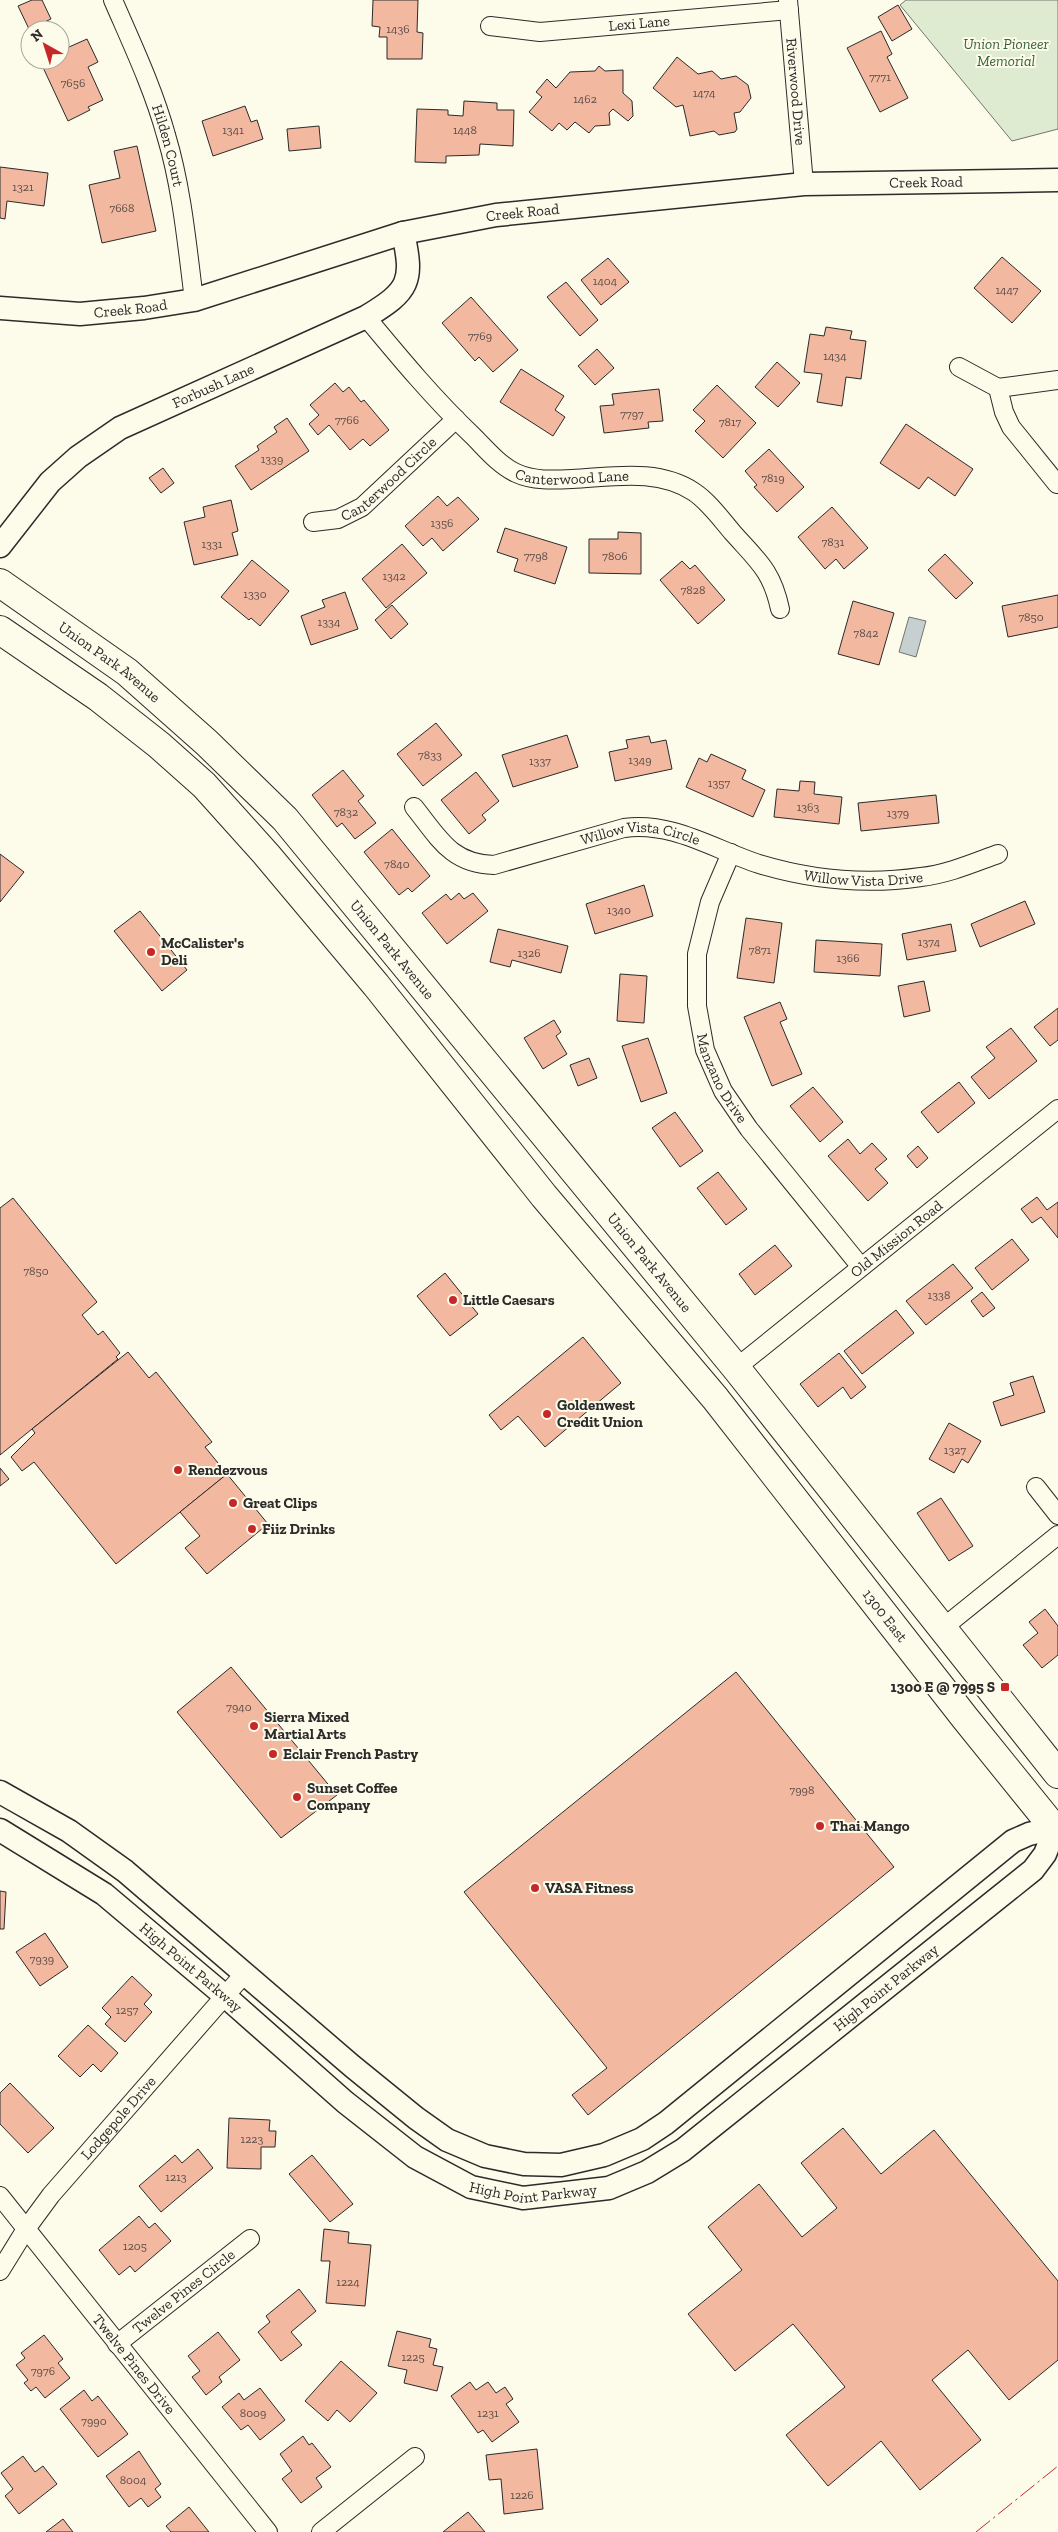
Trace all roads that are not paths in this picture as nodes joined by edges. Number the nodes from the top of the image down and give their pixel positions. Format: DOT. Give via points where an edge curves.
graph roads {
  1 [pos="113,0"];
  2 [pos="789,5"];
  3 [pos="490,26"];
  4 [pos="1058,180"];
  5 [pos="804,184"];
  6 [pos="402,233"];
  7 [pos="194,300"];
  8 [pos="0,308"];
  9 [pos="366,318"];
  10 [pos="959,367"];
  11 [pos="1058,380"];
  12 [pos="998,388"];
  13 [pos="456,419"];
  14 [pos="1057,484"];
  15 [pos="313,522"];
  16 [pos="0,546"];
  17 [pos="0,583"];
  18 [pos="780,609"];
  19 [pos="0,630"];
  20 [pos="204,785"];
  21 [pos="414,807"];
  22 [pos="304,842"];
  23 [pos="731,853"];
  24 [pos="998,854"];
  25 [pos="1058,1109"];
  26 [pos="861,1267"];
  27 [pos="736,1368"];
  28 [pos="1036,1487"];
  29 [pos="1058,1515"];
  30 [pos="1058,1535"];
  31 [pos="944,1627"];
  32 [pos="1058,1774"];
  33 [pos="0,1792"];
  34 [pos="1057,1829"];
  35 [pos="0,1830"];
  36 [pos="245,1973"];
  37 [pos="225,1996"];
  38 [pos="0,2196"];
  39 [pos="26,2229"];
  40 [pos="250,2239"];
  41 [pos="0,2271"];
  42 [pos="117,2344"];
  43 [pos="415,2457"];
  44 [pos="268,2532"];
  45 [pos="321,2532"];
  1 -- 7 [label="street, Hilden Court" via="167,136 180,193"];
  2 -- 3 [label="street, Lexi Lane" via="540,32"];
  2 -- 5 [label="street, Riverwood Drive"];
  4 -- 5 [label="street, Creek Road"];
  5 -- 6 [label="street, Creek Road" via="496,215"];
  6 -- 7 [label="street, Creek Road"];
  6 -- 9 [label="street, Forbush Lane" via="409,275 397,296"];
  7 -- 8 [label="street, Creek Road" via="80,314"];
  9 -- 13 [label="street, Canterwood Lane"];
  9 -- 16 [label="street, Forbush Lane" via="120,428 78,457 50,482"];
  10 -- 12 [label="street"];
  11 -- 12 [label="street"];
  12 -- 14 [label="street" via="1011,427"];
  13 -- 15 [label="street, Canterwood Circle" via="362,507 338,518"];
  13 -- 18 [label="street, Canterwood Lane" via="498,461 515,473 533,479 648,476 671,480 694,492 765,569 775,586"];
  17 -- 22 [label="main road, Union Park Avenue" via="127,672 208,743"];
  19 -- 20 [label="main road" via="98,697"];
  20 -- 22 [label="main road" via="214,782 228,789 263,820"];
  20 -- 34 [label="main road, 1300 East" via="370,977 556,1210 715,1398 965,1718"];
  21 -- 23 [label="street, Willow Vista Circle" via="448,849 461,859 478,864 494,865 640,826 657,827"];
  22 -- 27 [label="main road, Union Park Avenue"];
  23 -- 24 [label="street, Willow Vista Drive" via="758,864 839,881 922,877"];
  23 -- 26 [label="street, Manzano Drive" via="710,902 697,954 697,1006 705,1050 723,1090 749,1129"];
  25 -- 26 [label="street, Old Mission Road"];
  26 -- 27 [label="street, Old Mission Road"];
  27 -- 31 [label="main road"];
  28 -- 29 [label="street"];
  30 -- 31 [label="street"];
  31 -- 32 [label="main road"];
  33 -- 36 [label="street, High Point Parkway" via="69,1831 125,1871"];
  34 -- 36 [label="street, High Point Parkway" via="1029,1834 1013,1841 642,2139 604,2155 561,2165 524,2164 485,2156 447,2140 382,2090"];
  34 -- 37 [label="street, High Point Parkway" via="1033,1870 683,2150 647,2172 609,2188 523,2198 471,2187 415,2157 346,2102"];
  35 -- 37 [label="street, High Point Parkway" via="104,1894"];
  36 -- 37 [label="street, Lodgepole Drive"];
  37 -- 39 [label="street, Lodgepole Drive" via="51,2194"];
  38 -- 39 [label="street, Twelve Pines Drive"];
  39 -- 41 [label="street, Lodgepole Drive"];
  39 -- 42 [label="street, Twelve Pines Drive"];
  40 -- 42 [label="street, Twelve Pines Circle"];
  42 -- 44 [label="street, Twelve Pines Drive"];
  43 -- 45 [label="street"];
}
